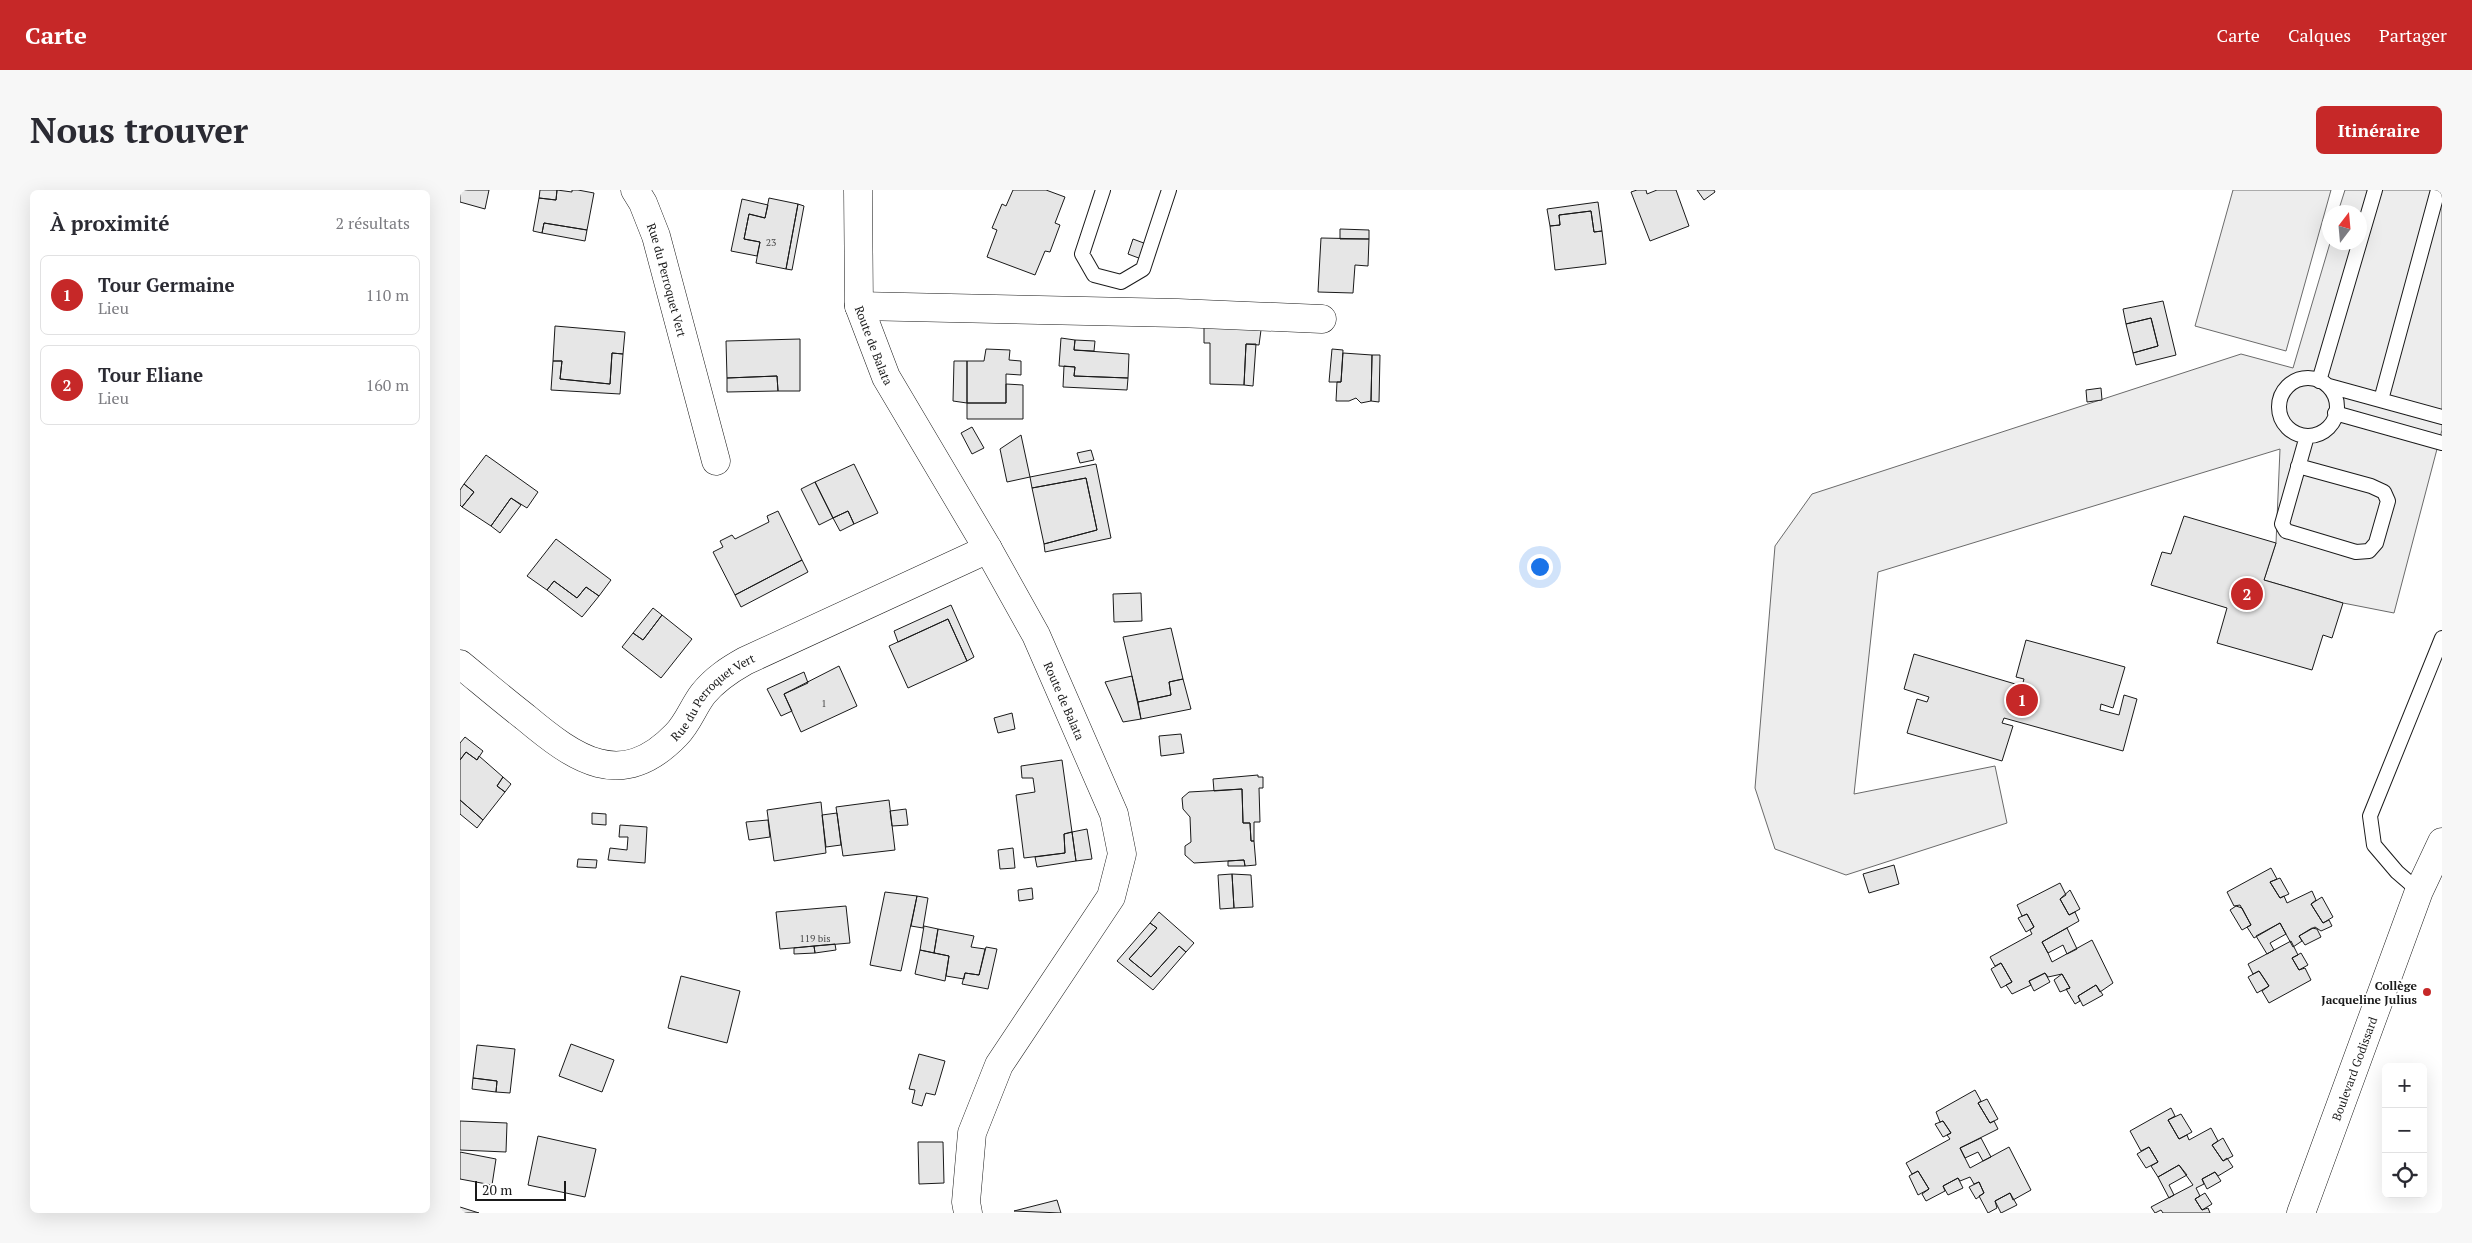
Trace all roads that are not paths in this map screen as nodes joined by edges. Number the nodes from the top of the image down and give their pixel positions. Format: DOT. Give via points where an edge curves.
graph roads {
  1 [pos="635,190"];
  2 [pos="858,190"];
  3 [pos="1103,190"];
  4 [pos="1169,190"];
  5 [pos="2375,190"];
  6 [pos="2438,190"];
  7 [pos="859,306"];
  8 [pos="1322,319"];
  9 [pos="2324,384"];
  10 [pos="2382,400"];
  11 [pos="2335,414"];
  12 [pos="2442,416"];
  13 [pos="2307,436"];
  14 [pos="2442,443"];
  15 [pos="716,461"];
  16 [pos="2298,466"];
  17 [pos="988,549"];
  18 [pos="2442,638"];
  19 [pos="460,664"];
  20 [pos="2442,842"];
  21 [pos="2420,891"];
  22 [pos="968,1213"];
  23 [pos="2301,1213"];
  1 -- 15 [label="street, Rue du Perroquet Vert" via="656,236"];
  2 -- 7 [label="street, Route de Balata"];
  3 -- 4 [label="lane" via="1082,254 1094,274 1121,282 1143,269"];
  5 -- 9 [label="lane"];
  6 -- 10 [label="lane"];
  7 -- 8 [label="street"];
  7 -- 17 [label="street, Route de Balata" via="886,377"];
  9 -- 10 [label="lane"];
  9 -- 11 [label="lane" via="2334,397"];
  9 -- 13 [label="lane" via="2308,378 2297,380 2287,386 2281,396 2278,406 2280,418 2296,434"];
  10 -- 12 [label="lane"];
  11 -- 13 [label="lane" via="2328,428"];
  11 -- 14 [label="lane"];
  13 -- 16 [label="lane"];
  16 -- 16 [label="lane" via="2282,524 2286,531 2356,552 2369,551 2376,544 2386,509 2388,501 2384,492"];
  17 -- 19 [label="street, Rue du Perroquet Vert" via="723,674 703,694 679,733 662,750 626,766 592,762 557,744"];
  17 -- 22 [label="street, Route de Balata" via="1040,644 1114,814 1122,854 1111,897 999,1065 972,1133 966,1202"];
  18 -- 21 [label="lane" via="2370,816 2374,845 2397,872"];
  20 -- 21 [label="street, Boulevard Godissard"];
  21 -- 23 [label="street, Boulevard Godissard"];
}
